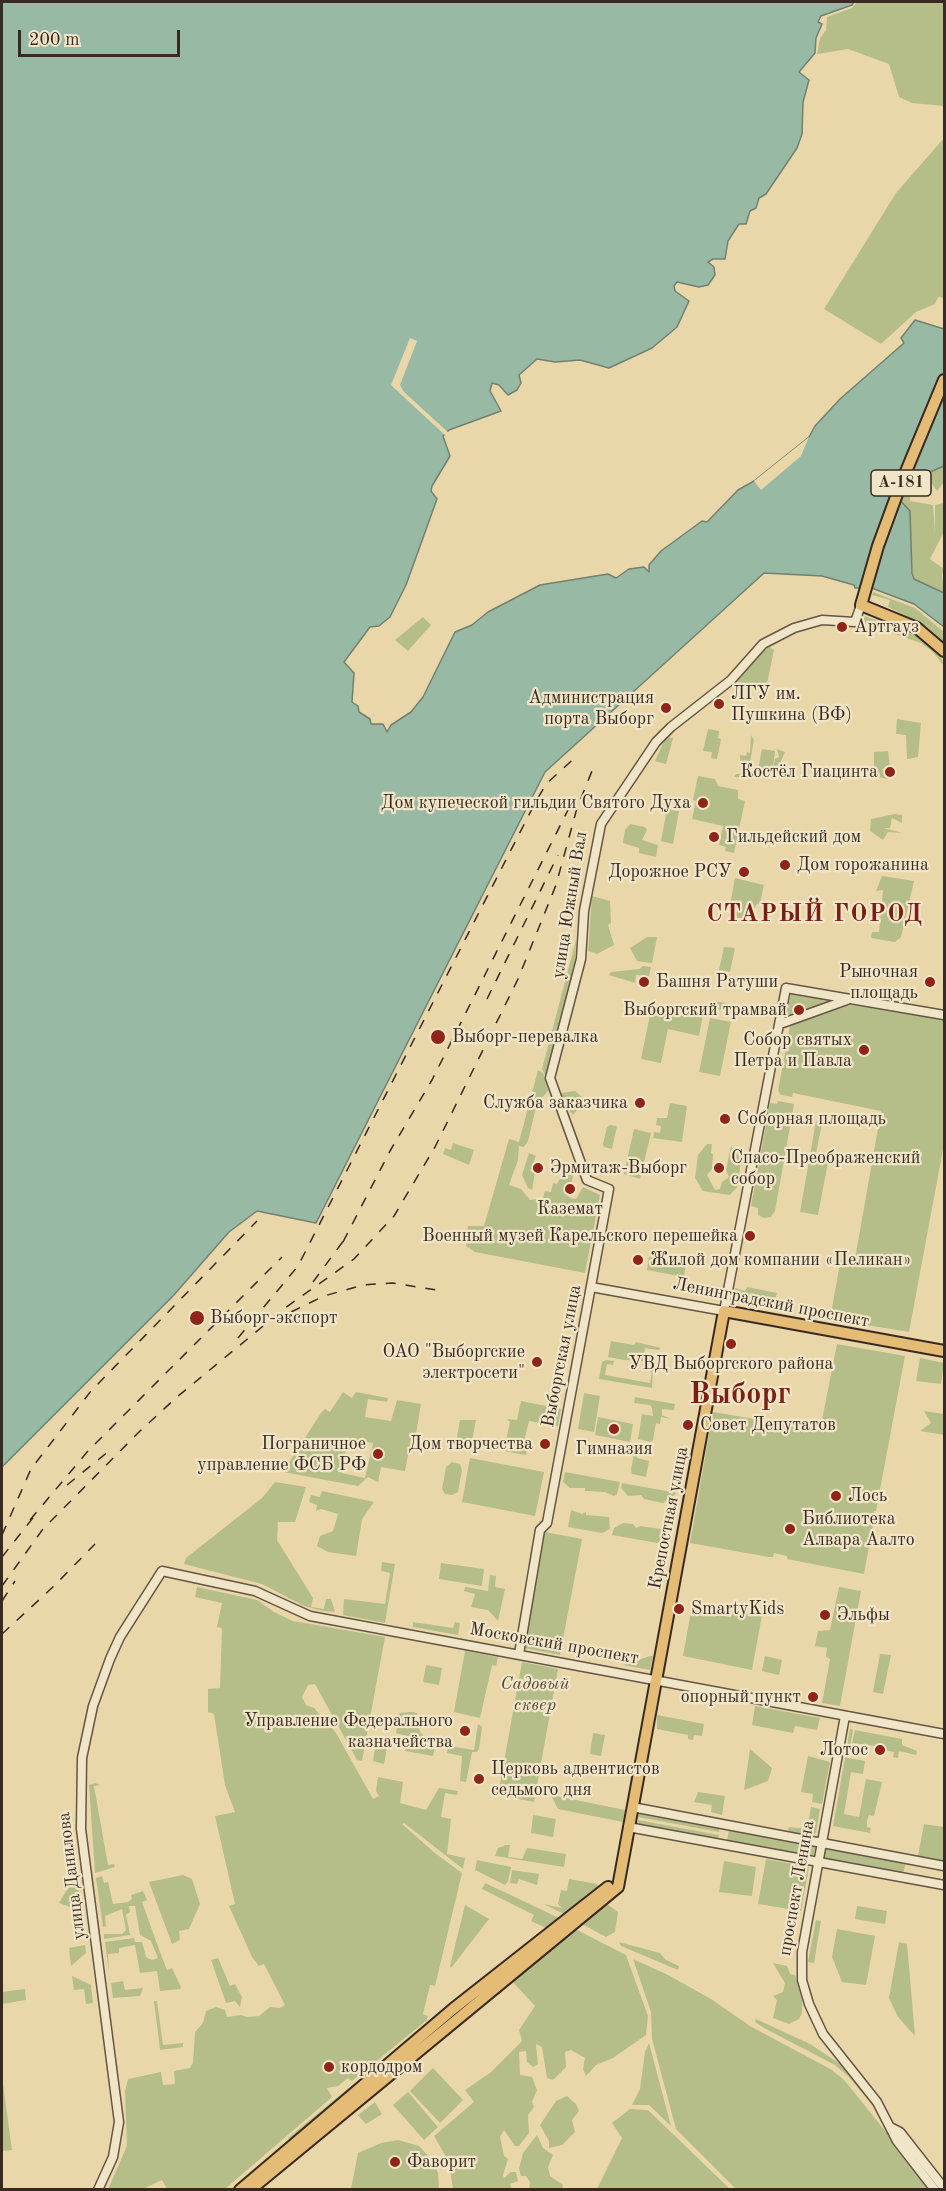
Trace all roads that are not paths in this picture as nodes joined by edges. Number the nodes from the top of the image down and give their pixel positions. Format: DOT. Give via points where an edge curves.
graph roads {
  1 [pos="945,380"];
  2 [pos="861,605"];
  3 [pos="945,651"];
  4 [pos="850,999"];
  5 [pos="945,1015"];
  6 [pos="780,1024"];
  7 [pos="609,1189"];
  8 [pos="591,1287"];
  9 [pos="724,1311"];
  10 [pos="945,1351"];
  11 [pos="162,1571"];
  12 [pos="519,1654"];
  13 [pos="656,1680"];
  14 [pos="845,1716"];
  15 [pos="945,1734"];
  16 [pos="632,1808"];
  17 [pos="628,1827"];
  18 [pos="821,1843"];
  19 [pos="818,1862"];
  20 [pos="945,1866"];
  21 [pos="945,1885"];
  22 [pos="462,2008"];
  23 [pos="890,2127"];
  24 [pos="945,2188"];
  25 [pos="98,2190"];
  26 [pos="240,2190"];
  27 [pos="250,2190"];
  28 [pos="935,2190"];
  1 -- 2 [label="main road, А-181" via="912,454"];
  2 -- 3 [label="main road" via="917,628"];
  2 -- 7 [label="street, улица Южный Вал" via="855,622 825,619 763,644 726,684 656,742 598,833 584,912 581,958 550,1078 587,1180"];
  4 -- 5 [label="street"];
  4 -- 6 [label="street"];
  4 -- 6 [label="street, Крепостная улица" via="786,988"];
  6 -- 9 [label="street, Крепостная улица"];
  7 -- 8 [label="street, Выборгская улица"];
  8 -- 9 [label="street, Ленинградский проспект"];
  8 -- 12 [label="street, Выборгская улица" via="548,1523 540,1530"];
  9 -- 10 [label="main road, Ленинградский проспект"];
  9 -- 13 [label="main road, Крепостная улица"];
  11 -- 12 [label="street, Московский проспект" via="255,1591 309,1616"];
  11 -- 25 [label="street, улица Данилова" via="110,1659 88,1725 81,1770 81,1829 118,2110 116,2145"];
  12 -- 13 [label="street, Московский проспект"];
  13 -- 14 [label="street, Московский проспект"];
  13 -- 16 [label="main road, Крепостная улица"];
  14 -- 15 [label="street, Московский проспект"];
  14 -- 18 [label="street, проспект Ленина"];
  16 -- 17 [label="main road, Крепостная улица"];
  16 -- 18 [label="street"];
  17 -- 19 [label="street"];
  17 -- 22 [label="main road, Крепостная улица" via="616,1889"];
  18 -- 19 [label="street, проспект Ленина"];
  18 -- 20 [label="street"];
  19 -- 21 [label="street"];
  19 -- 23 [label="street, проспект Ленина" via="801,1969 806,1994 818,2024 877,2102"];
  22 -- 26 [label="main road"];
  22 -- 27 [label="main road"];
  23 -- 24 [label="street" via="900,2132"];
  23 -- 28 [label="street"];
}
